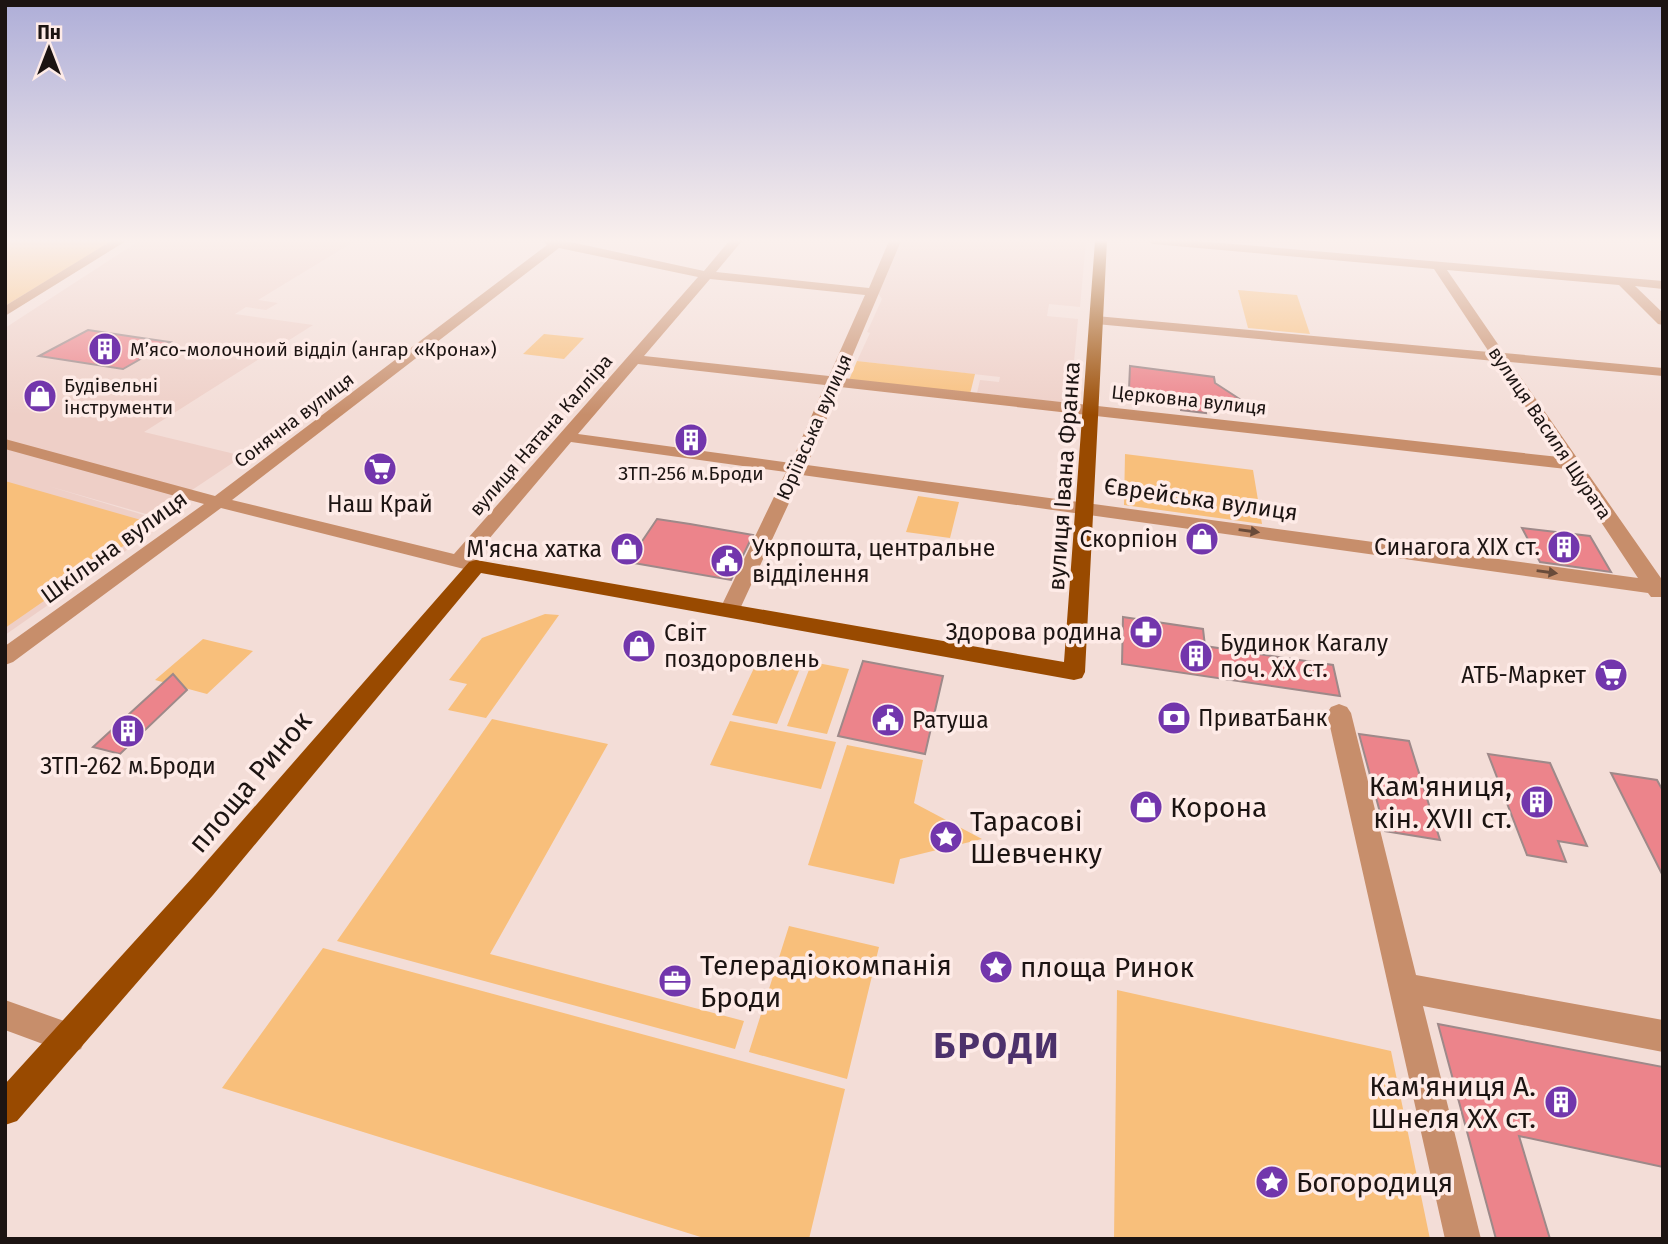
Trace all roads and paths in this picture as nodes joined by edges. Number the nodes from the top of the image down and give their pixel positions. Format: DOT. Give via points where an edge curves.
graph roads {
  1 [pos="26,299"];
  2 [pos="479,299"];
  3 [pos="686,299"];
  4 [pos="871,299"];
  5 [pos="1097,299"];
  6 [pos="1460,299"];
  7 [pos="1640,299"];
  8 [pos="5,312"];
  9 [pos="1096,320"];
  10 [pos="1663,321"];
  11 [pos="1500,358"];
  12 [pos="634,359"];
  13 [pos="1663,372"];
  14 [pos="835,382"];
  15 [pos="1091,410"];
  16 [pos="567,437"];
  17 [pos="5,444"];
  18 [pos="1571,464"];
  19 [pos="797,468"];
  20 [pos="218,502"];
  21 [pos="1084,508"];
  22 [pos="468,564"];
  23 [pos="1660,591"];
  24 [pos="729,611"];
  25 [pos="5,657"];
  26 [pos="1339,713"];
  27 [pos="1404,988"];
  28 [pos="5,1015"];
  29 [pos="1663,1036"];
  30 [pos="70,1038"];
  31 [pos="5,1109"];
  32 [pos="1463,1239"];
  1 -- 8 [label="street"];
  2 -- 20 [label="street, Сонячна вулиця"];
  3 -- 12 [label="street, вулиця Натана Калліра"];
  4 -- 14 [label="street, Юріївська вулиця"];
  5 -- 9 [label="main road, вулиця Івана Франка"];
  6 -- 11 [label="street, вулиця Василя Щурата"];
  7 -- 10 [label="street"];
  9 -- 11 [label="street"];
  9 -- 15 [label="main road, вулиця Івана Франка"];
  11 -- 13 [label="street"];
  11 -- 18 [label="street, вулиця Василя Щурата"];
  12 -- 14 [label="street, Церковна вулиця"];
  12 -- 16 [label="street, вулиця Натана Калліра"];
  14 -- 15 [label="street, Церковна вулиця"];
  14 -- 19 [label="street, Юріївська вулиця"];
  15 -- 18 [label="street, Церковна вулиця"];
  15 -- 21 [label="main road, вулиця Івана Франка"];
  16 -- 19 [label="street, Єврейська вулиця"];
  16 -- 22 [label="street, вулиця Натана Калліра"];
  17 -- 20 [label="street"];
  18 -- 23 [label="street, вулиця Василя Щурата"];
  19 -- 21 [label="street, Єврейська вулиця"];
  19 -- 24 [label="street, Юріївська вулиця"];
  20 -- 22 [label="street"];
  20 -- 25 [label="street, Шкільна вулиця"];
  21 -- 23 [label="street, Єврейська вулиця, one-way"];
  21 -- 24 [label="main road, вулиця Івана Франка" via="1074,671"];
  22 -- 24 [label="main road"];
  22 -- 30 [label="main road, площа Ринок"];
  26 -- 27 [label="street"];
  27 -- 29 [label="street"];
  27 -- 32 [label="street"];
  28 -- 30 [label="street"];
  30 -- 31 [label="main road, площа Ринок"];
}
